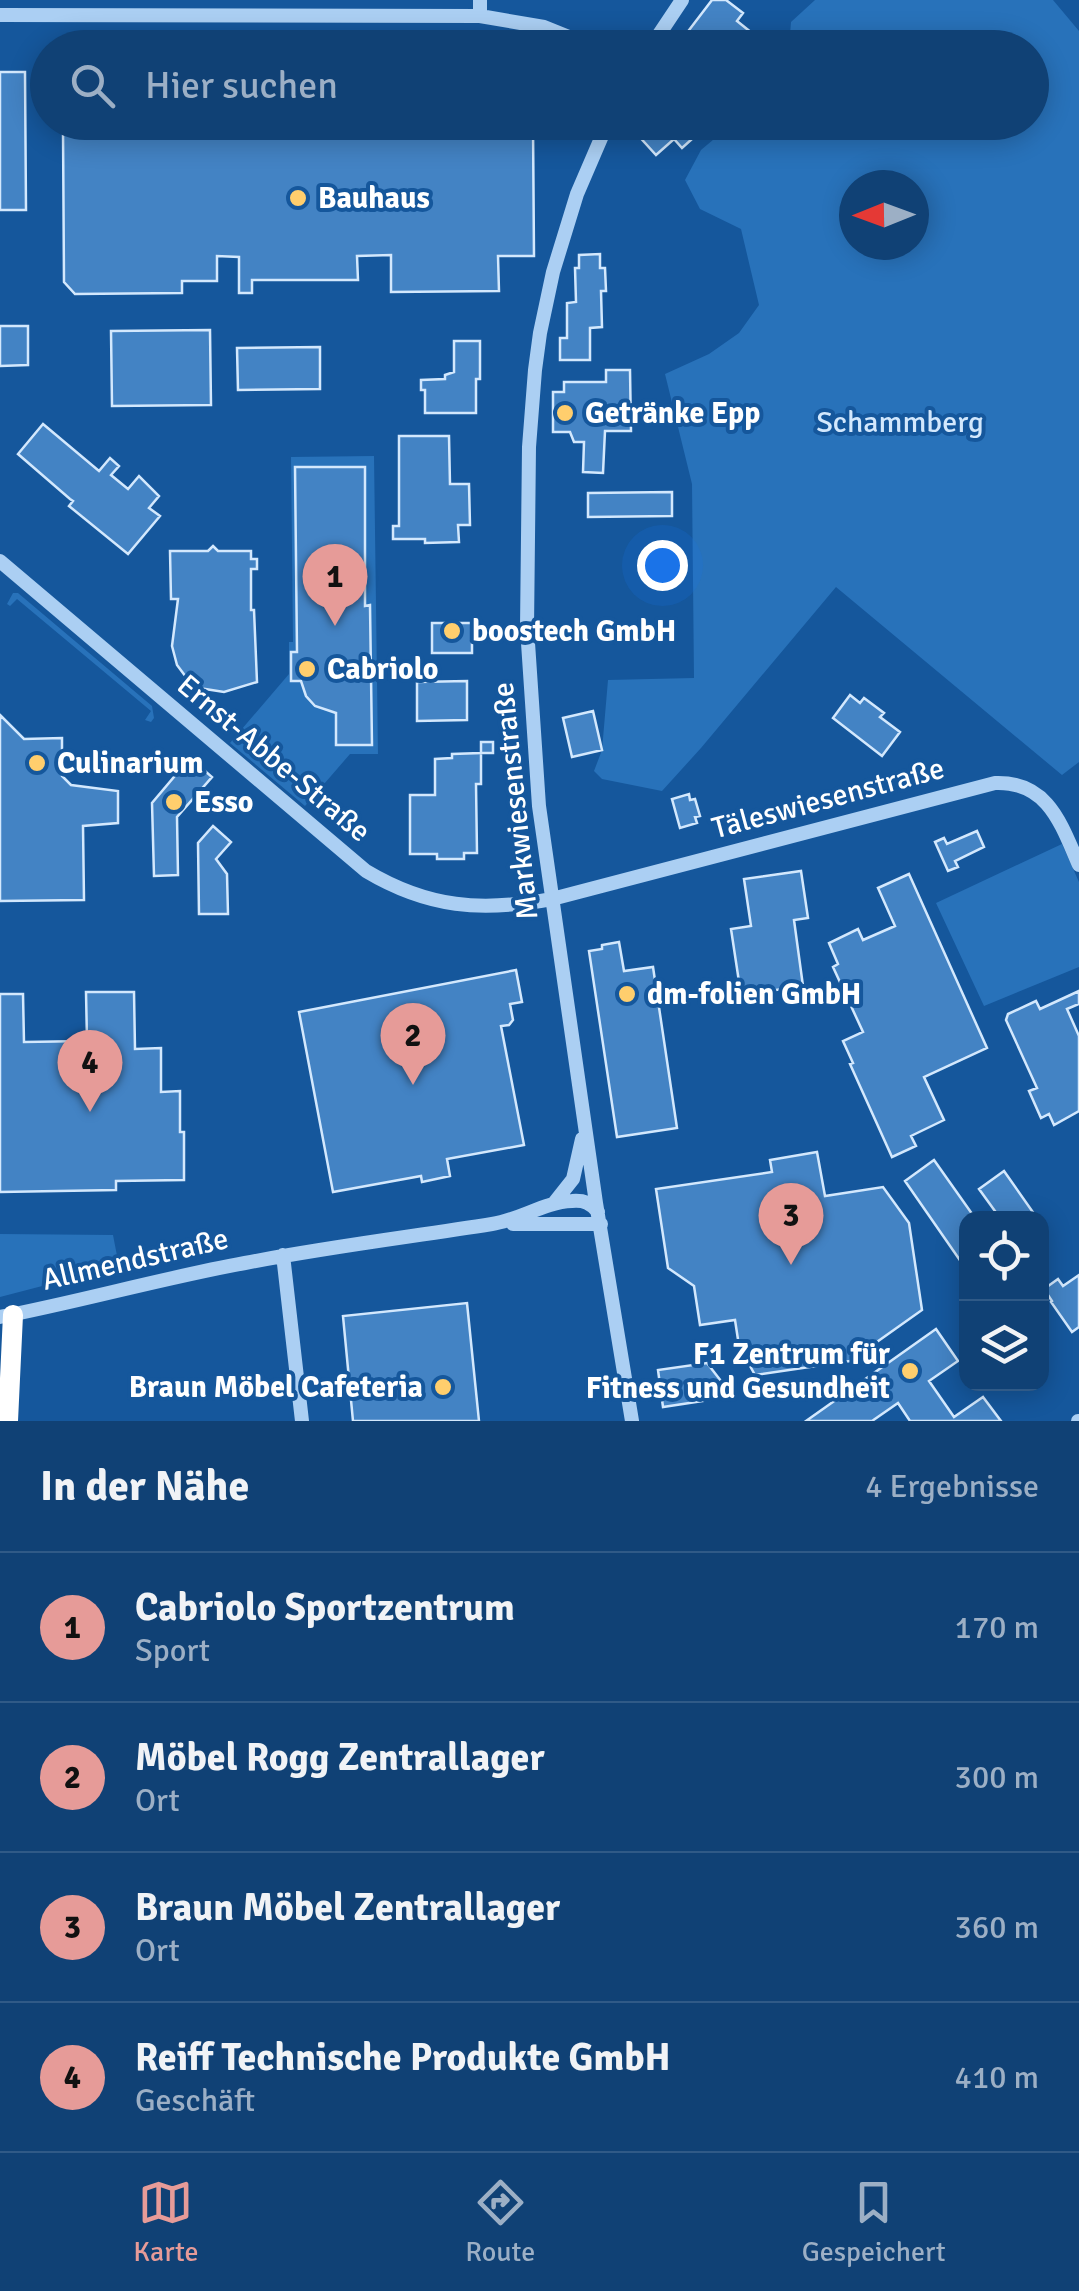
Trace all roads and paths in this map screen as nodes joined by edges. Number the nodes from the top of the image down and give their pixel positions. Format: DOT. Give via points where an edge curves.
graph roads {
  1 [pos="480,0"];
  2 [pos="682,0"];
  3 [pos="0,15"];
  4 [pos="480,16"];
  5 [pos="551,30"];
  6 [pos="662,30"];
  7 [pos="600,140"];
  8 [pos="0,562"];
  9 [pos="1079,865"];
  10 [pos="552,899"];
  11 [pos="586,1129"];
  12 [pos="554,1203"];
  13 [pos="600,1219"];
  14 [pos="497,1224"];
  15 [pos="283,1256"];
  16 [pos="6,1316"];
  17 [pos="8,1421"];
  18 [pos="302,1421"];
  19 [pos="632,1421"];
  1 -- 4 [label="street"];
  2 -- 6 [label="street"];
  3 -- 4 [label="street"];
  4 -- 5 [label="street"];
  7 -- 10 [label="street, Markwiesenstraße" via="553,272 531,411 529,682"];
  8 -- 10 [label="street, Ernst-Abbe-Straße" via="366,871 450,904"];
  9 -- 10 [label="street, Täleswiesenstraße" via="1047,802 1026,788 994,783"];
  10 -- 11 [label="street, Markwiesenstraße"];
  11 -- 12 [label="street" via="573,1179"];
  11 -- 13 [label="street, Markwiesenstraße"];
  12 -- 13 [label="street" via="586,1202"];
  12 -- 14 [label="street, Allmendstraße"];
  13 -- 14 [label="street, Allmendstraße"];
  13 -- 19 [label="street, Markwiesenstraße"];
  14 -- 15 [label="street, Allmendstraße"];
  15 -- 16 [label="street, Allmendstraße"];
  15 -- 18 [label="street"];
  16 -- 17 [label="highway"];
}
